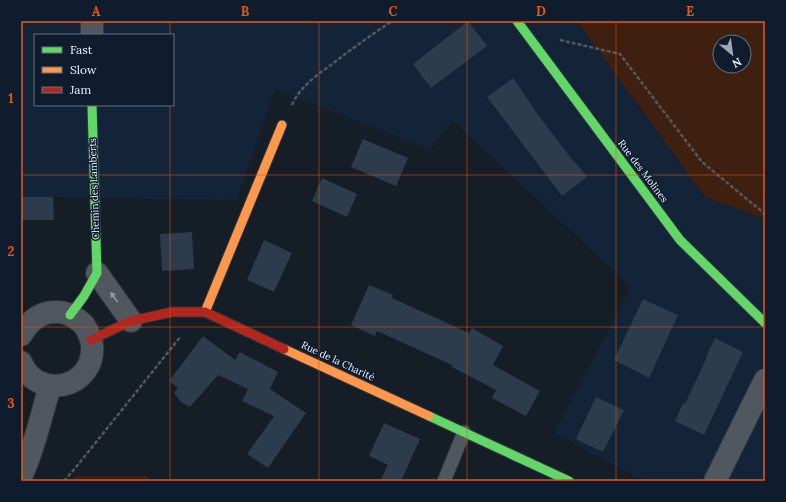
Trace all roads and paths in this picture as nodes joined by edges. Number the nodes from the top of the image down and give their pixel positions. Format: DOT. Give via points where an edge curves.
graph roads {
  1 [pos="92,21"];
  2 [pos="392,21"];
  3 [pos="517,21"];
  4 [pos="524,31"];
  5 [pos="92,34"];
  6 [pos="92,106"];
  7 [pos="282,125"];
  8 [pos="765,214"];
  9 [pos="97,273"];
  10 [pos="203,312"];
  11 [pos="70,315"];
  12 [pos="131,321"];
  13 [pos="765,323"];
  14 [pos="21,335"];
  15 [pos="91,340"];
  16 [pos="21,362"];
  17 [pos="765,380"];
  18 [pos="50,386"];
  19 [pos="464,432"];
  20 [pos="21,476"];
  21 [pos="64,481"];
  22 [pos="444,481"];
  23 [pos="569,481"];
  24 [pos="715,481"];
  1 -- 5 [label="street"];
  2 -- 7 [label="path" via="313,79 294,99"];
  3 -- 4 [label="street, Rue des Molines"];
  4 -- 8 [label="path" via="620,54 702,162"];
  4 -- 13 [label="street, Rue des Molines" via="680,240"];
  6 -- 9 [label="street, Chemin des Lamberts"];
  7 -- 10 [label="street"];
  9 -- 11 [label="street"];
  12 -- 9 [label="street, one-way"];
  10 -- 12 [label="street, Rue de la Charité" via="172,312"];
  10 -- 19 [label="street, Rue de la Charité"];
  10 -- 21 [label="path"];
  11 -- 14 [label="street" via="59,312 36,317 26,325"];
  11 -- 15 [label="street" via="87,329"];
  12 -- 15 [label="street, Rue de la Charité"];
  15 -- 18 [label="street" via="91,360 86,370 70,383"];
  16 -- 18 [label="street" via="30,376"];
  17 -- 24 [label="street"];
  18 -- 20 [label="street" via="38,432"];
  19 -- 22 [label="lane"];
  19 -- 23 [label="street, Rue de la Charité"];
}
